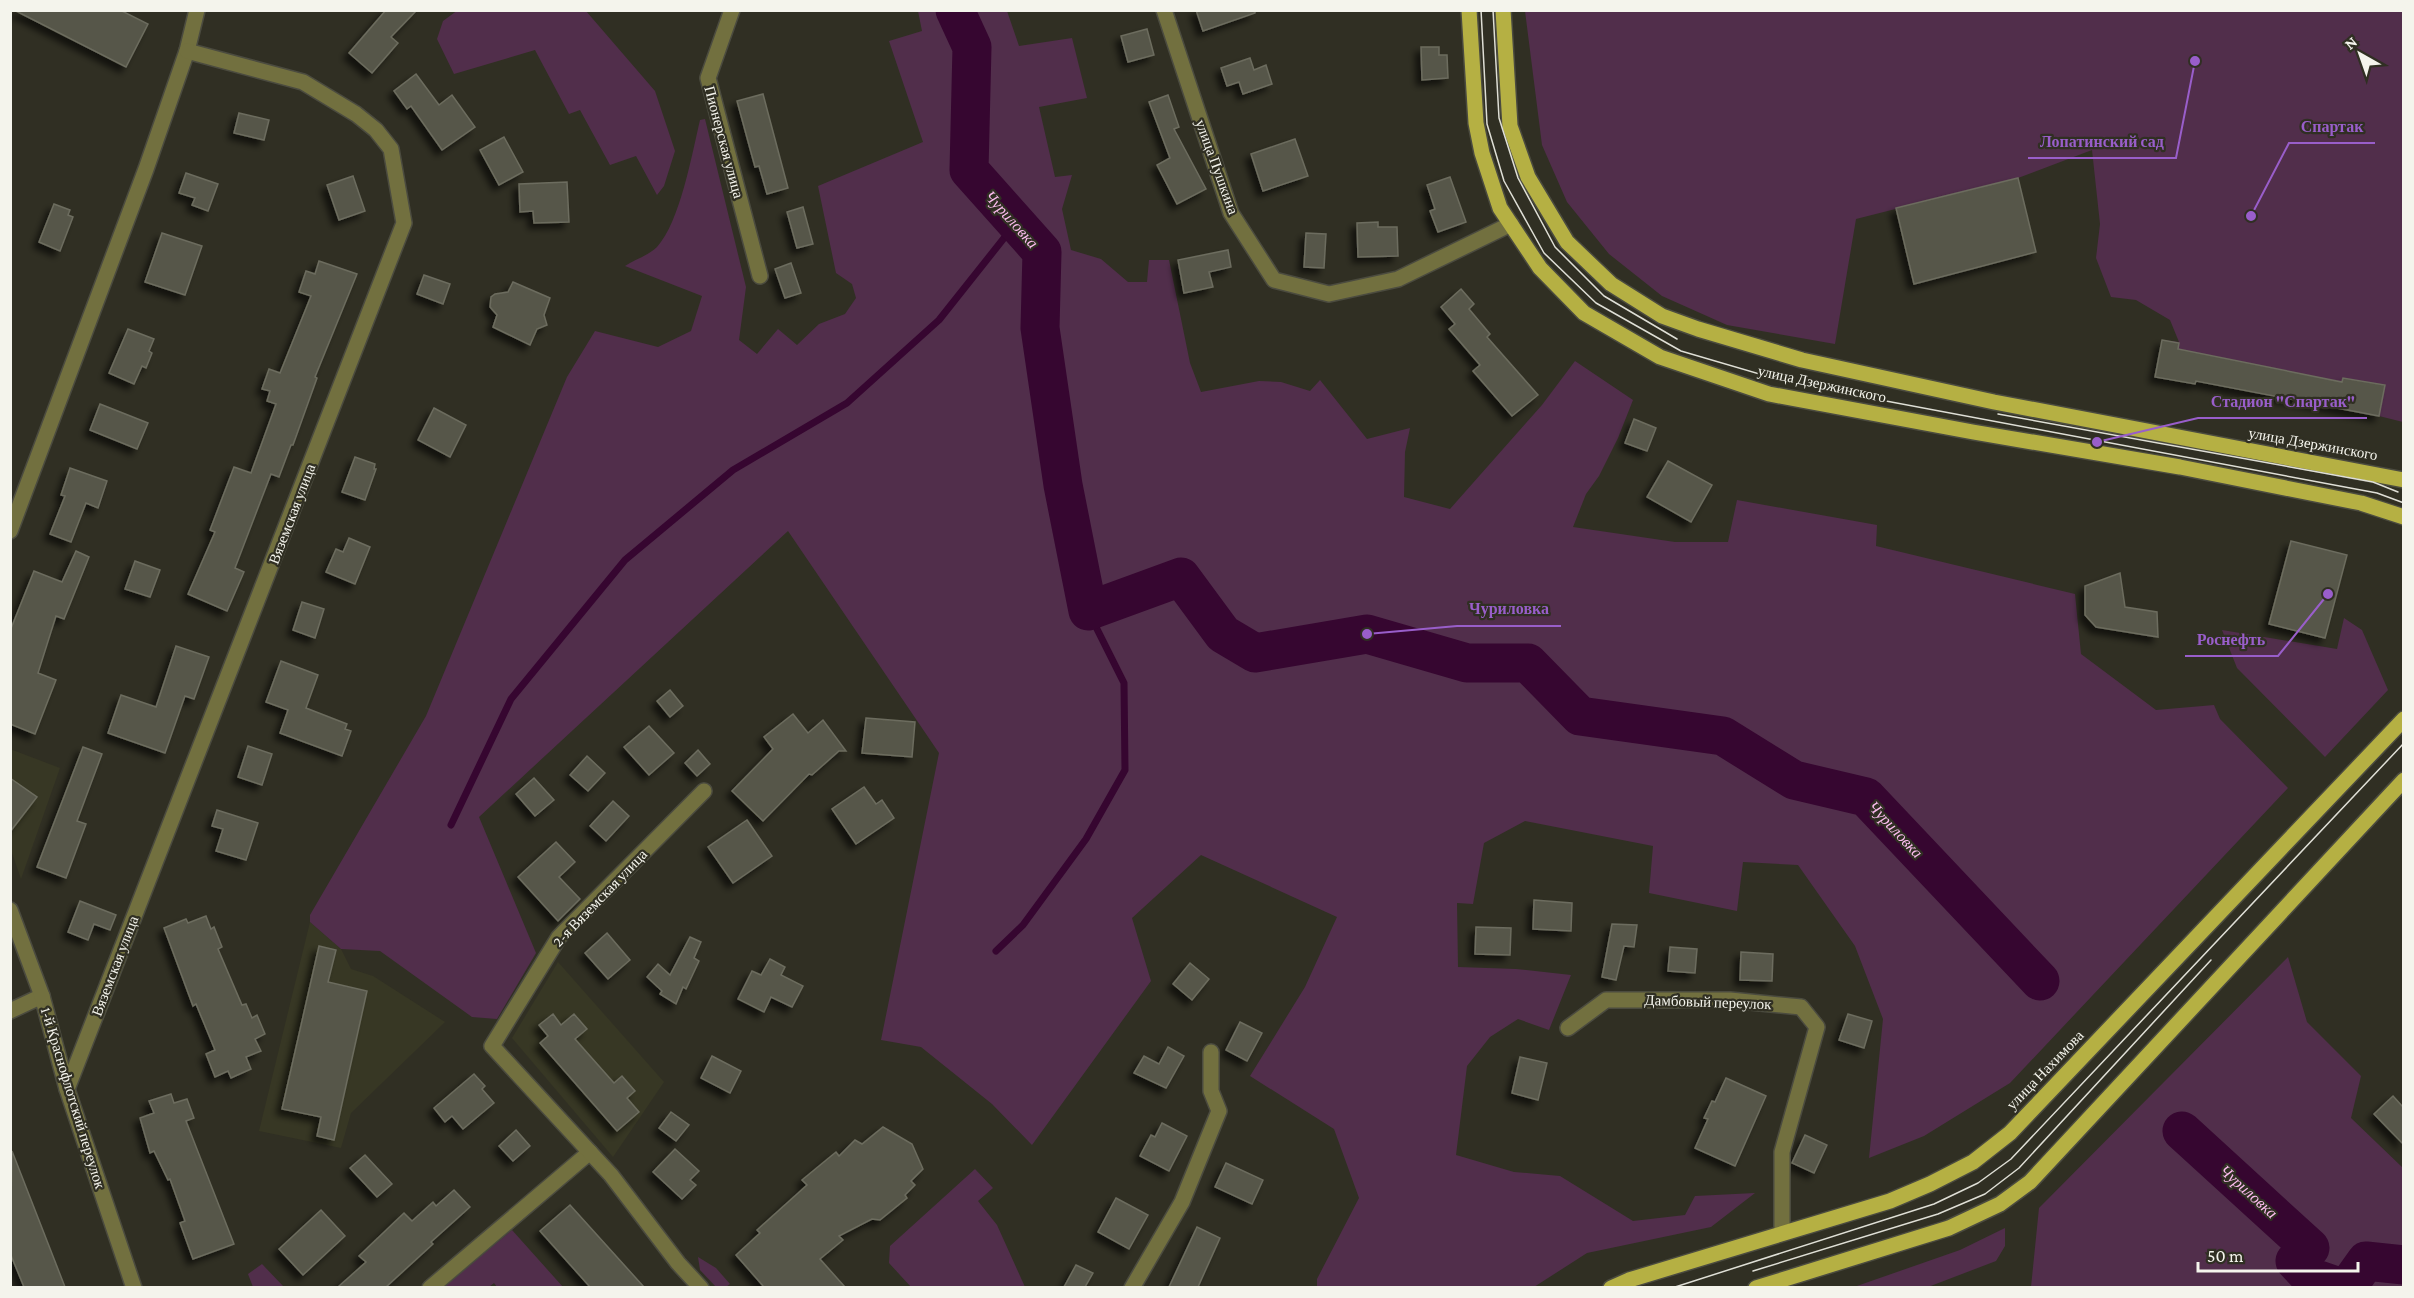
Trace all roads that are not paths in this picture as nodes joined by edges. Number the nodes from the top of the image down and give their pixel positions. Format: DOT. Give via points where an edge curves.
graph roads {
  1 [pos="197,10"];
  2 [pos="732,10"];
  3 [pos="1164,10"];
  4 [pos="1469,10"];
  5 [pos="1503,10"];
  6 [pos="187,51"];
  7 [pos="1511,224"];
  8 [pos="760,276"];
  9 [pos="2403,480"];
  10 [pos="2403,518"];
  11 [pos="10,531"];
  12 [pos="2403,719"];
  13 [pos="2403,780"];
  14 [pos="704,792"];
  15 [pos="10,910"];
  16 [pos="42,996"];
  17 [pos="10,1011"];
  18 [pos="1568,1028"];
  19 [pos="1211,1052"];
  20 [pos="67,1089"];
  21 [pos="590,1152"];
  22 [pos="1782,1233"];
  23 [pos="134,1287"];
  24 [pos="430,1287"];
  25 [pos="701,1287"];
  26 [pos="1132,1287"];
  27 [pos="1611,1287"];
  28 [pos="1756,1287"];
  1 -- 6 [label="street"];
  2 -- 8 [label="street, Пионерская улица" via="708,78"];
  3 -- 7 [label="street, улица Пушкина" via="1231,213 1274,280 1329,294 1398,279"];
  4 -- 7 [label="main road, улица Дзержинского" via="1476,123 1500,208"];
  5 -- 9 [label="main road, улица Дзержинского" via="1510,126 1528,177 1567,242 1611,284 1662,316 1802,360 1994,402"];
  6 -- 11 [label="street"];
  6 -- 20 [label="street, Вяземская улица" via="303,82 356,114 391,149 404,223"];
  7 -- 10 [label="main road, улица Дзержинского" via="1540,268 1584,313 1660,357 1769,394 2180,467 2361,503"];
  12 -- 22 [label="main road, улица Нахимова" via="2010,1133 1973,1162 1930,1184 1890,1201"];
  13 -- 28 [label="main road" via="2030,1182 2000,1204 1949,1228"];
  14 -- 21 [label="street, 2-я Вяземская улица" via="559,937 492,1046"];
  15 -- 16 [label="street, 1-й Краснофлотский переулок"];
  16 -- 17 [label="street"];
  16 -- 20 [label="street, 1-й Краснофлотский переулок"];
  18 -- 22 [label="street, Дамбовый переулок" via="1606,1000 1730,1000 1801,1007 1817,1027 1782,1152"];
  19 -- 26 [label="street" via="1211,1091 1219,1112 1182,1202"];
  20 -- 23 [label="street, 1-й Краснофлотский переулок"];
  21 -- 24 [label="street"];
  21 -- 25 [label="street, 2-я Вяземская улица"];
  22 -- 27 [label="main road, улица Нахимова"];
}
